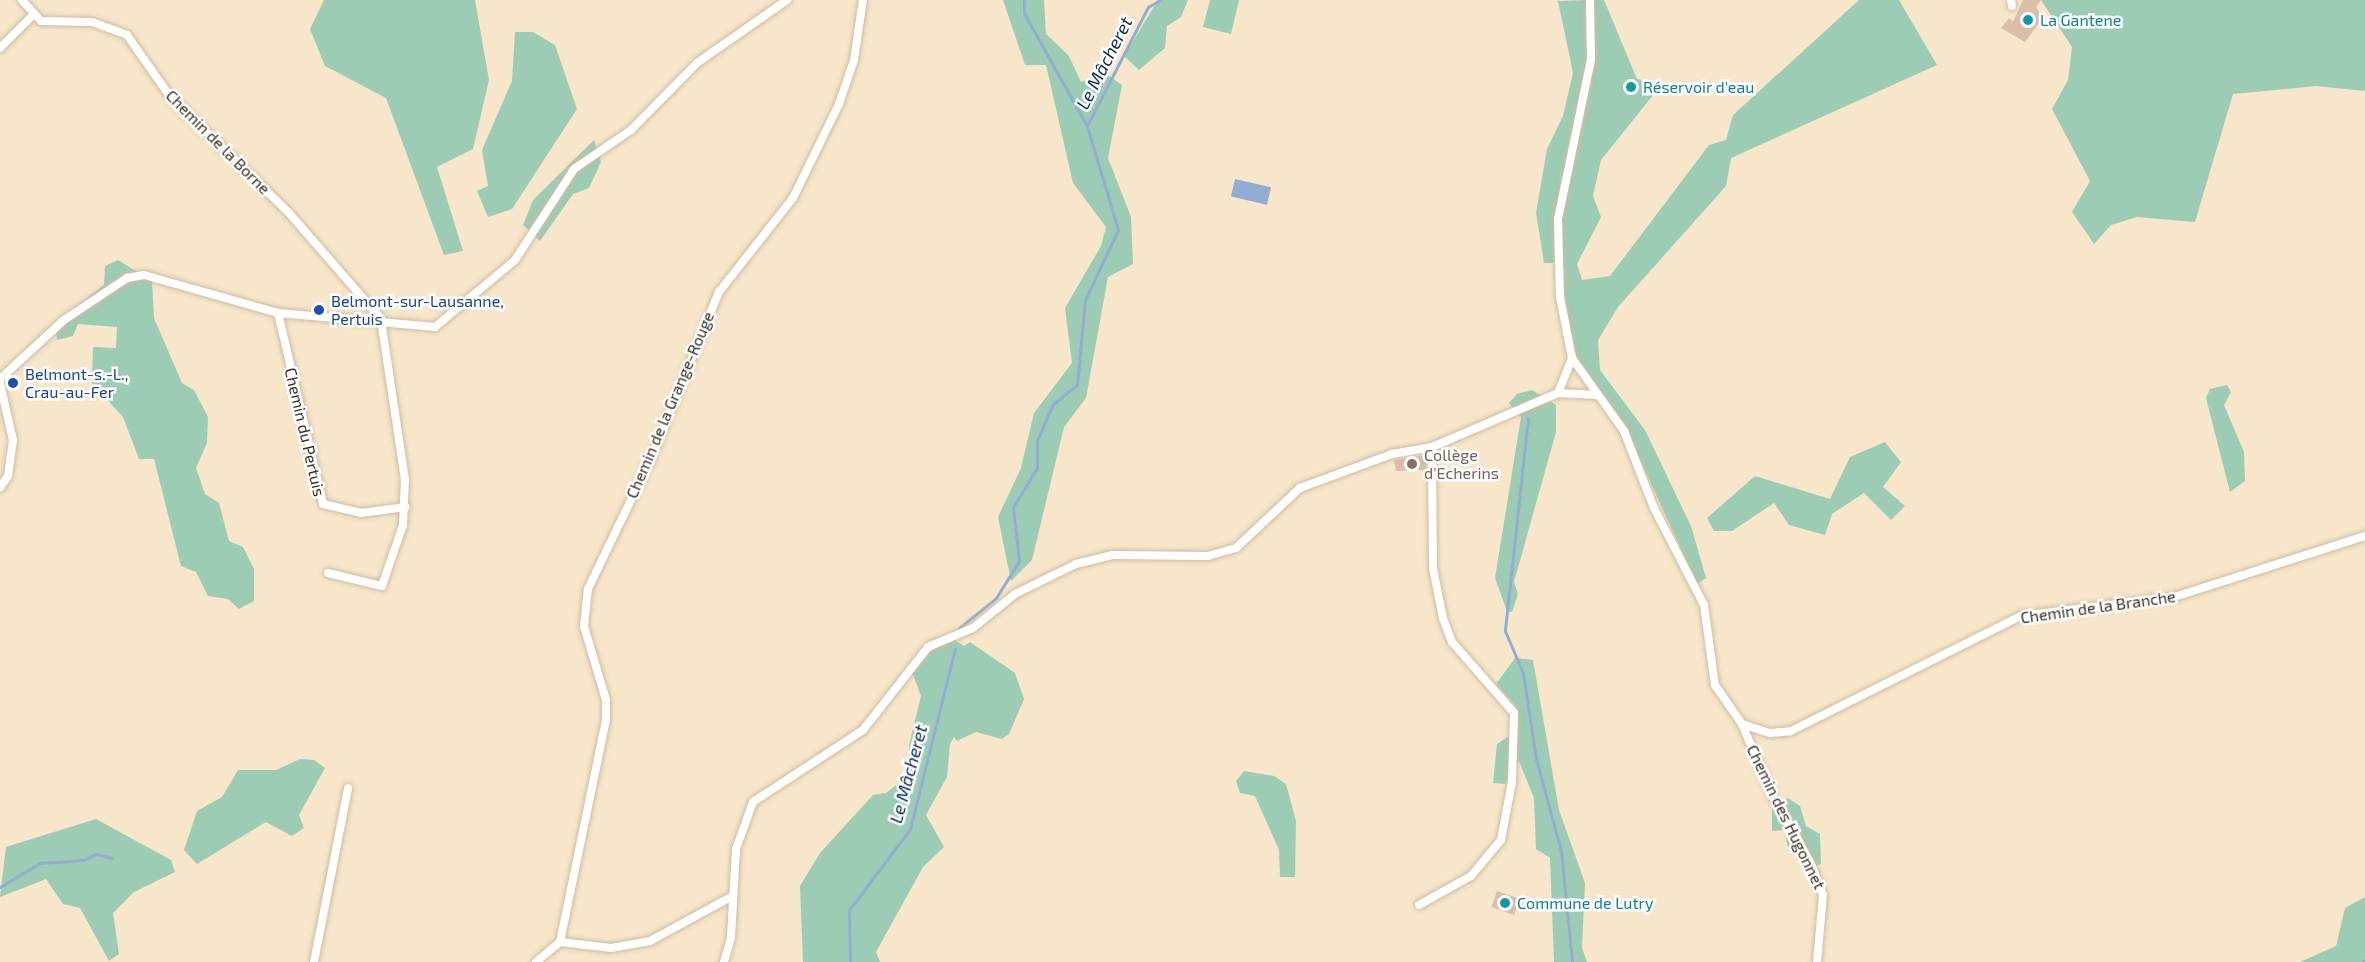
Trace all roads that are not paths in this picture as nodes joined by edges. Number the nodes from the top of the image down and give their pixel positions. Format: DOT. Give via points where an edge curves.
graph roads {
  1 [pos="22,0"];
  2 [pos="787,0"];
  3 [pos="863,0"];
  4 [pos="1590,0"];
  5 [pos="33,15"];
  6 [pos="0,48"];
  7 [pos="279,313"];
  8 [pos="381,319"];
  9 [pos="1572,358"];
  10 [pos="0,381"];
  11 [pos="1558,393"];
  12 [pos="1596,395"];
  13 [pos="1432,447"];
  14 [pos="0,488"];
  15 [pos="406,507"];
  16 [pos="2365,536"];
  17 [pos="328,573"];
  18 [pos="1742,724"];
  19 [pos="348,788"];
  20 [pos="731,897"];
  21 [pos="1419,905"];
  22 [pos="560,942"];
  23 [pos="314,962"];
  24 [pos="536,962"];
  25 [pos="724,962"];
  26 [pos="1817,962"];
  1 -- 5 [label="street"];
  2 -- 8 [label="street" via="697,63 631,130 574,169 515,260 454,316 426,328"];
  3 -- 22 [label="street, Chemin de la Grange-Rouge" via="854,60 839,104 793,198 719,292 650,461 588,589 584,626 606,700 606,720"];
  4 -- 9 [label="street" via="1591,59 1558,219 1560,297"];
  5 -- 6 [label="street"];
  5 -- 8 [label="street, Chemin de la Borne" via="41,21 108,24 127,35 169,95 289,213"];
  7 -- 8 [label="street"];
  7 -- 10 [label="street" via="144,275 127,278 64,320"];
  7 -- 15 [label="street, Chemin du Pertuis" via="323,504 361,513"];
  8 -- 15 [label="street"];
  9 -- 11 [label="street"];
  9 -- 12 [label="street, Chemin des Hugonnet"];
  10 -- 14 [label="street" via="13,440 8,476"];
  11 -- 12 [label="street"];
  11 -- 13 [label="street"];
  12 -- 18 [label="street, Chemin des Hugonnet" via="1624,431 1654,508 1697,589 1716,685"];
  13 -- 20 [label="street" via="1392,453 1300,488 1236,548 1208,556 1112,555 1076,564 1015,594 974,628 928,646 863,730 753,802 743,818"];
  13 -- 21 [label="street" via="1433,568 1443,618 1452,642 1508,700 1514,712 1501,840 1471,876"];
  15 -- 17 [label="street" via="382,586"];
  16 -- 18 [label="street, Chemin de la Branche" via="2174,597 2021,616 1791,731 1770,733"];
  18 -- 26 [label="street, Chemin des Hugonnet" via="1823,895"];
  19 -- 23 [label="street"];
  20 -- 22 [label="street" via="650,941 611,948"];
  20 -- 25 [label="street" via="731,937"];
  22 -- 24 [label="street"];
}
